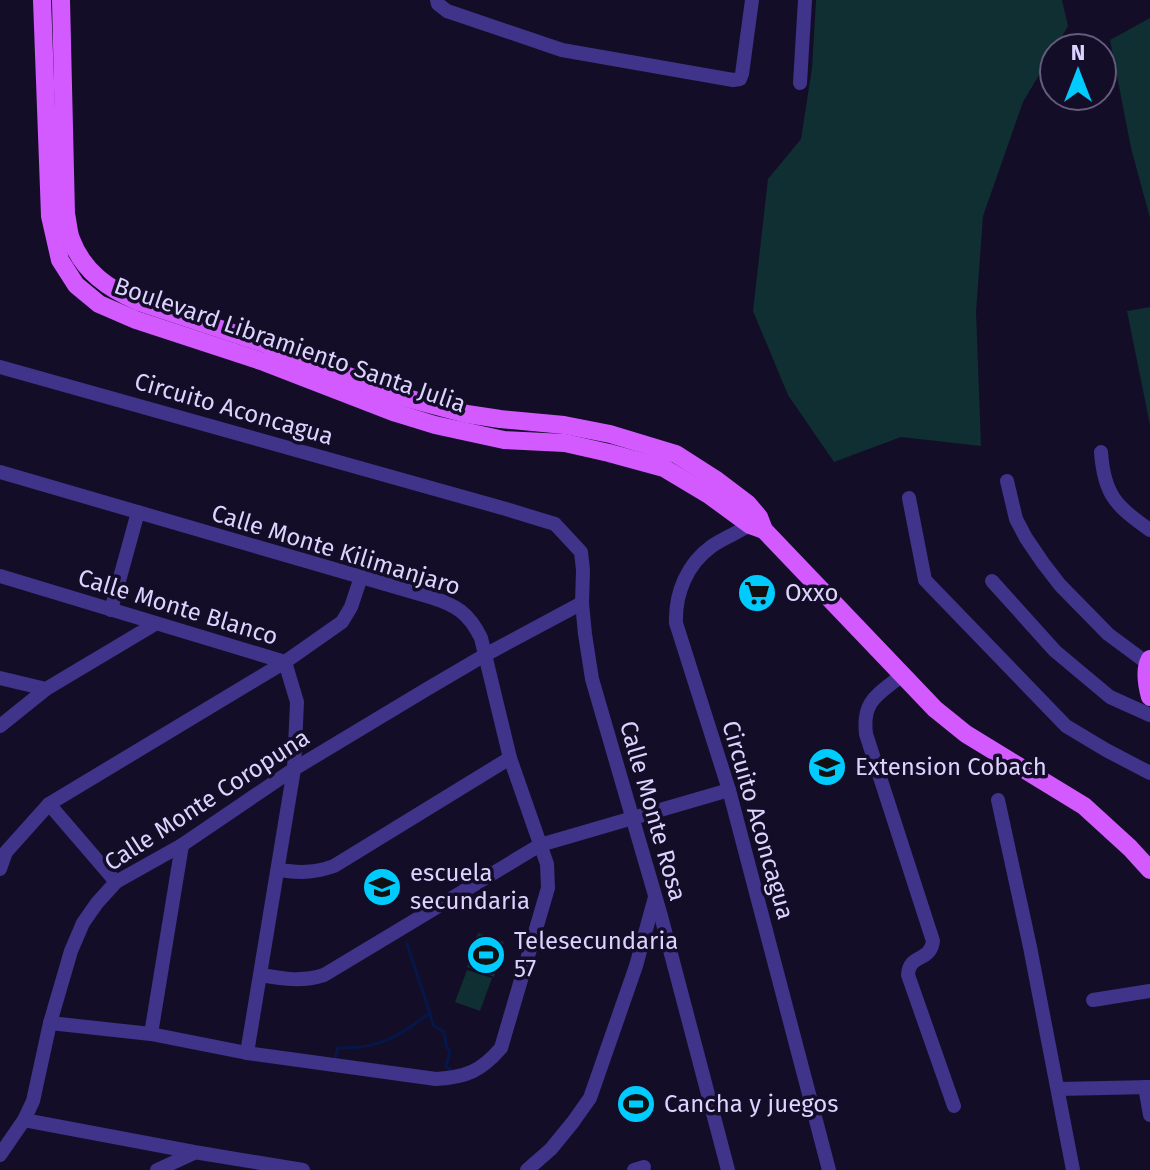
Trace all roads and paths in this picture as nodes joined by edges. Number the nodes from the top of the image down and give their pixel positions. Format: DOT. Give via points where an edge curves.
graph roads {
  1 [pos="42,0"];
  2 [pos="61,0"];
  3 [pos="437,0"];
  4 [pos="752,0"];
  5 [pos="805,0"];
  6 [pos="800,83"];
  7 [pos="0,367"];
  8 [pos="1101,452"];
  9 [pos="0,472"];
  10 [pos="1007,481"];
  11 [pos="909,498"];
  12 [pos="138,512"];
  13 [pos="757,524"];
  14 [pos="1150,530"];
  15 [pos="0,576"];
  16 [pos="361,577"];
  17 [pos="992,581"];
  18 [pos="582,603"];
  19 [pos="111,610"];
  20 [pos="155,624"];
  21 [pos="485,655"];
  22 [pos="1149,661"];
  23 [pos="285,662"];
  24 [pos="902,675"];
  25 [pos="0,678"];
  26 [pos="46,689"];
  27 [pos="1150,697"];
  28 [pos="1150,715"];
  29 [pos="0,726"];
  30 [pos="510,758"];
  31 [pos="294,769"];
  32 [pos="1150,773"];
  33 [pos="729,790"];
  34 [pos="998,800"];
  35 [pos="49,804"];
  36 [pos="631,819"];
  37 [pos="182,845"];
  38 [pos="540,845"];
  39 [pos="3,854"];
  40 [pos="0,869"];
  41 [pos="279,870"];
  42 [pos="1150,870"];
  43 [pos="116,882"];
  44 [pos="655,897"];
  45 [pos="261,975"];
  46 [pos="1150,991"];
  47 [pos="1093,1000"];
  48 [pos="50,1023"];
  49 [pos="151,1034"];
  50 [pos="247,1053"];
  51 [pos="1147,1087"];
  52 [pos="1058,1089"];
  53 [pos="954,1106"];
  54 [pos="1150,1115"];
  55 [pos="24,1120"];
  56 [pos="194,1152"];
  57 [pos="0,1155"];
  58 [pos="157,1170"];
  59 [pos="303,1170"];
  60 [pos="528,1170"];
  61 [pos="728,1170"];
  62 [pos="829,1170"];
  63 [pos="1073,1170"];
  1 -- 13 [label="main road, Boulevard Libramiento Santa Julia" via="50,216 60,260 76,285 99,304 435,425 504,440 565,443 664,468"];
  2 -- 13 [label="main road, Boulevard Libramiento Santa Julia" via="66,214 81,259 112,290 399,396 467,414 610,434 676,454 748,504"];
  3 -- 4 [label="street" via="447,11 562,50 733,80 742,74"];
  5 -- 6 [label="street"];
  7 -- 18 [label="street, Circuito Aconcagua" via="555,524 581,552"];
  8 -- 14 [label="street" via="1110,494"];
  9 -- 12 [label="street, Calle Monte Kilimanjaro"];
  10 -- 22 [label="street" via="1016,519 1060,585 1108,634"];
  11 -- 32 [label="street" via="925,580 1066,726"];
  12 -- 16 [label="street, Calle Monte Kilimanjaro"];
  12 -- 19 [label="street"];
  13 -- 24 [label="main road, Boulevard Libramiento Santa Julia"];
  13 -- 33 [label="street, Circuito Aconcagua" via="701,557 683,582 676,608 680,637"];
  15 -- 19 [label="street, Calle Monte Blanco"];
  16 -- 21 [label="street, Calle Monte Kilimanjaro" via="457,608 475,625"];
  16 -- 23 [label="street" via="342,622"];
  17 -- 28 [label="street" via="1055,651 1110,697"];
  18 -- 21 [label="street, Calle Monte Coropuna"];
  18 -- 36 [label="street, Calle Monte Rosa" via="592,679"];
  19 -- 20 [label="street, Calle Monte Blanco"];
  20 -- 23 [label="street, Calle Monte Blanco"];
  20 -- 26 [label="street"];
  21 -- 30 [label="street, Calle Monte Kilimanjaro"];
  21 -- 31 [label="street, Calle Monte Coropuna"];
  22 -- 27 [label="main road"];
  23 -- 31 [label="street, Calle Monte Blanco" via="297,702"];
  23 -- 35 [label="street"];
  24 -- 42 [label="main road, Boulevard Libramiento Santa Julia" via="966,734 1084,806"];
  24 -- 53 [label="street" via="868,704 864,719 933,941 926,956 912,961 908,975"];
  25 -- 26 [label="street"];
  26 -- 29 [label="street"];
  30 -- 38 [label="street, Calle Monte Kilimanjaro"];
  30 -- 41 [label="street" via="334,866 307,873"];
  31 -- 37 [label="street, Calle Monte Coropuna"];
  31 -- 41 [label="street, Calle Monte Blanco"];
  33 -- 36 [label="street"];
  33 -- 62 [label="street, Circuito Aconcagua"];
  34 -- 52 [label="street"];
  35 -- 39 [label="street"];
  35 -- 43 [label="street"];
  36 -- 38 [label="street"];
  36 -- 44 [label="street, Calle Monte Rosa"];
  37 -- 43 [label="street, Calle Monte Coropuna"];
  37 -- 49 [label="street"];
  38 -- 45 [label="street" via="324,975 293,980"];
  38 -- 50 [label="street, Calle Monte Kilimanjaro" via="548,888 501,1048 488,1062 475,1071 436,1079"];
  39 -- 40 [label="street"];
  41 -- 45 [label="street, Calle Monte Blanco"];
  43 -- 48 [label="street, Calle Monte Coropuna" via="83,923"];
  44 -- 60 [label="street" via="590,1098"];
  44 -- 61 [label="street, Calle Monte Rosa"];
  45 -- 50 [label="street, Calle Monte Blanco"];
  46 -- 47 [label="street"];
  48 -- 49 [label="street, Calle Monte Kilimanjaro"];
  48 -- 55 [label="street, Calle Monte Coropuna"];
  49 -- 50 [label="street, Calle Monte Kilimanjaro"];
  51 -- 52 [label="street"];
  51 -- 54 [label="street"];
  52 -- 63 [label="street"];
  55 -- 56 [label="street"];
  55 -- 57 [label="street, Calle Monte Coropuna"];
  56 -- 58 [label="street"];
  56 -- 59 [label="street"];
}
